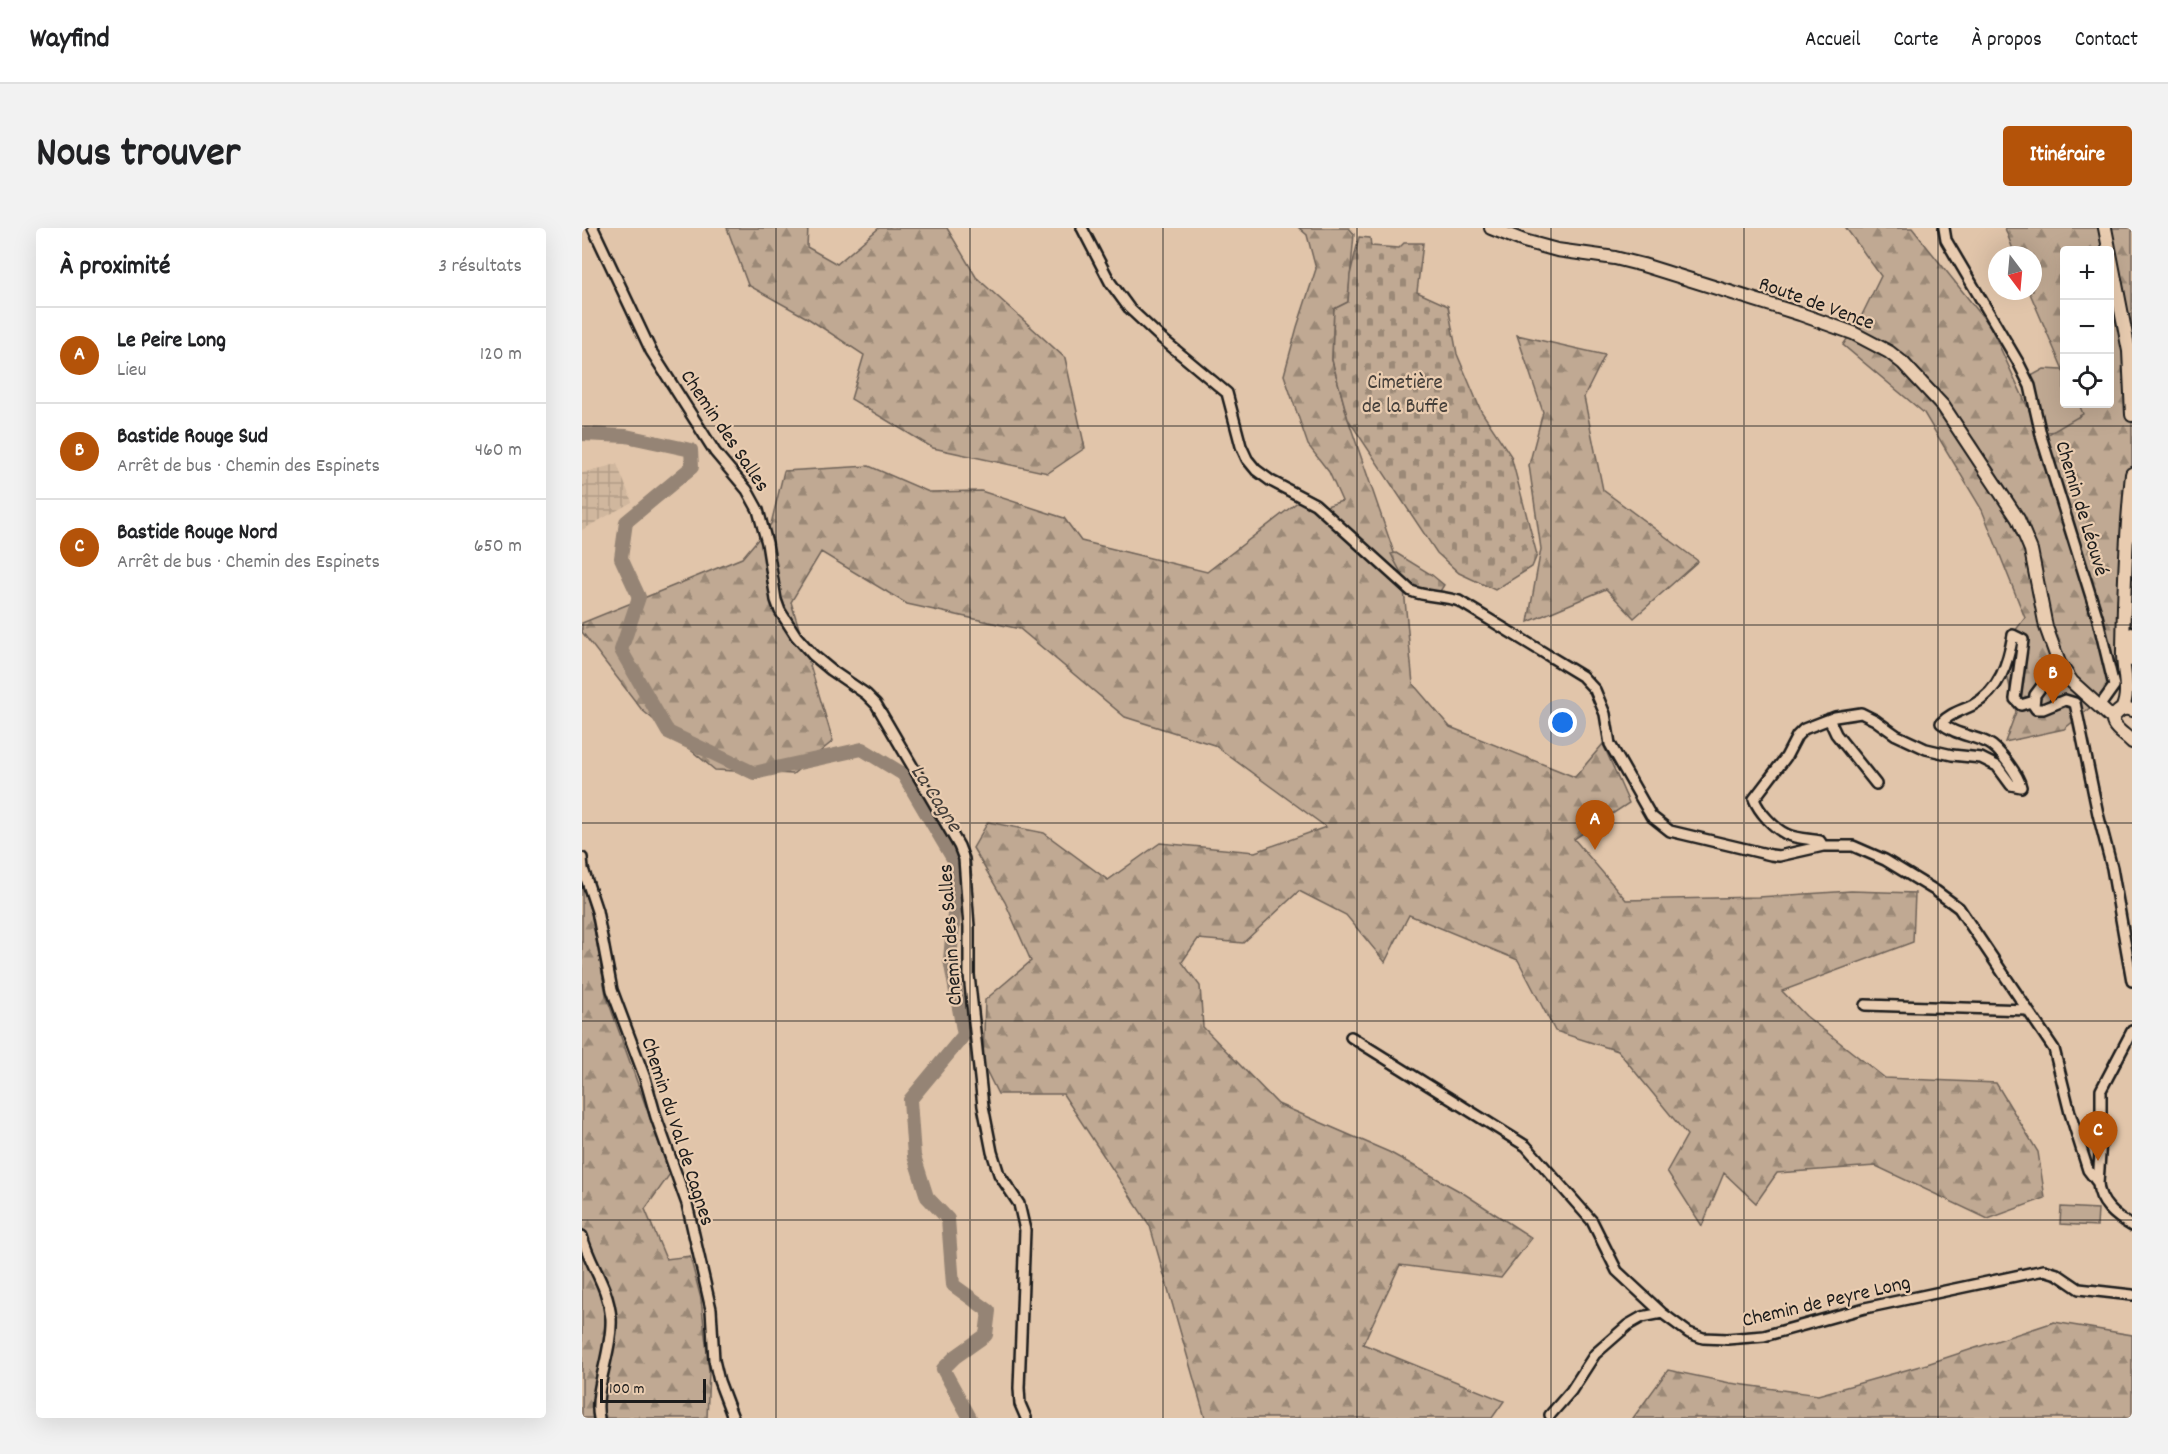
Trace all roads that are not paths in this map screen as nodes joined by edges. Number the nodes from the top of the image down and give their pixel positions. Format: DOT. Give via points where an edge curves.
graph roads {
  1 [pos="593,228"];
  2 [pos="1082,228"];
  3 [pos="1491,228"];
  4 [pos="1944,228"];
  5 [pos="2105,228"];
  6 [pos="2112,228"];
  7 [pos="2132,325"];
  8 [pos="2132,415"];
  9 [pos="2132,474"];
  10 [pos="2130,521"];
  11 [pos="2132,634"];
  12 [pos="2132,660"];
  13 [pos="2059,663"];
  14 [pos="2034,706"];
  15 [pos="2101,709"];
  16 [pos="2121,713"];
  17 [pos="1829,719"];
  18 [pos="2129,736"];
  19 [pos="1876,784"];
  20 [pos="1823,846"];
  21 [pos="582,858"];
  22 [pos="2132,981"];
  23 [pos="1865,1005"];
  24 [pos="2028,1010"];
  25 [pos="2132,1031"];
  26 [pos="1351,1037"];
  27 [pos="2098,1182"];
  28 [pos="2132,1226"];
  29 [pos="582,1236"];
  30 [pos="2132,1295"];
  31 [pos="1662,1313"];
  32 [pos="1550,1415"];
  33 [pos="599,1418"];
  34 [pos="733,1418"];
  35 [pos="1026,1418"];
  1 -- 35 [label="street, Chemin des Salles" via="651,351 715,452 747,490 758,510 780,611 813,655 876,704 964,859 969,975 983,1106 995,1163 1019,1204 1025,1230 1019,1388"];
  2 -- 20 [label="street" via="1110,282 1129,308 1227,393 1241,446 1256,470 1315,504 1411,591 1459,601 1582,676 1595,690 1605,714 1610,744 1651,816 1670,831 1771,855"];
  3 -- 13 [label="main road, Route de Vence" via="1557,250 1643,264 1800,314 1853,333 1889,352 1942,406 2019,519 2031,550 2046,627"];
  4 -- 15 [label="street, Chemin de Léouvé" via="1946,240 2030,386 2114,686"];
  5 -- 8 [label="main road" via="2129,351"];
  6 -- 7 [label="main road"];
  9 -- 10 [label="main road"];
  10 -- 16 [label="main road" via="2123,654 2126,697"];
  11 -- 12 [label="main road"];
  13 -- 14 [label="street" via="2035,695"];
  13 -- 15 [label="main road, Route de Vence" via="2072,682"];
  14 -- 17 [label="street" via="2031,702 2021,705 2015,699 2023,640 2013,635 2002,675 1988,694 1941,723 1949,730 1990,743 2019,778 2021,787 2012,785 1997,766 1981,758 1926,749 1861,713"];
  14 -- 22 [label="street" via="2043,709 2065,700 2075,704 2112,868"];
  15 -- 16 [label="main road, Route de Vence"];
  16 -- 18 [label="main road, Route de Vence" via="2117,730"];
  17 -- 19 [label="street" via="1836,734"];
  17 -- 20 [label="street" via="1797,736 1754,799 1769,821 1785,834 1820,841"];
  20 -- 24 [label="street" via="1853,846 1885,860 1959,908"];
  21 -- 34 [label="street, Chemin du Val de Cagnes" via="612,990 687,1204 711,1309 717,1371"];
  23 -- 24 [label="street"];
  24 -- 27 [label="street" via="2054,1049 2088,1170"];
  25 -- 27 [label="street" via="2101,1090"];
  26 -- 31 [label="street, Chemin de Peyre Long" via="1526,1146 1592,1221 1617,1271"];
  27 -- 28 [label="street" via="2108,1208"];
  29 -- 33 [label="street" via="602,1281 611,1318"];
  30 -- 31 [label="street, Chemin de Peyre Long" via="2079,1288 2044,1270 1865,1308 1764,1336 1727,1339 1689,1333"];
  31 -- 32 [label="street" via="1642,1317 1595,1354"];
}
